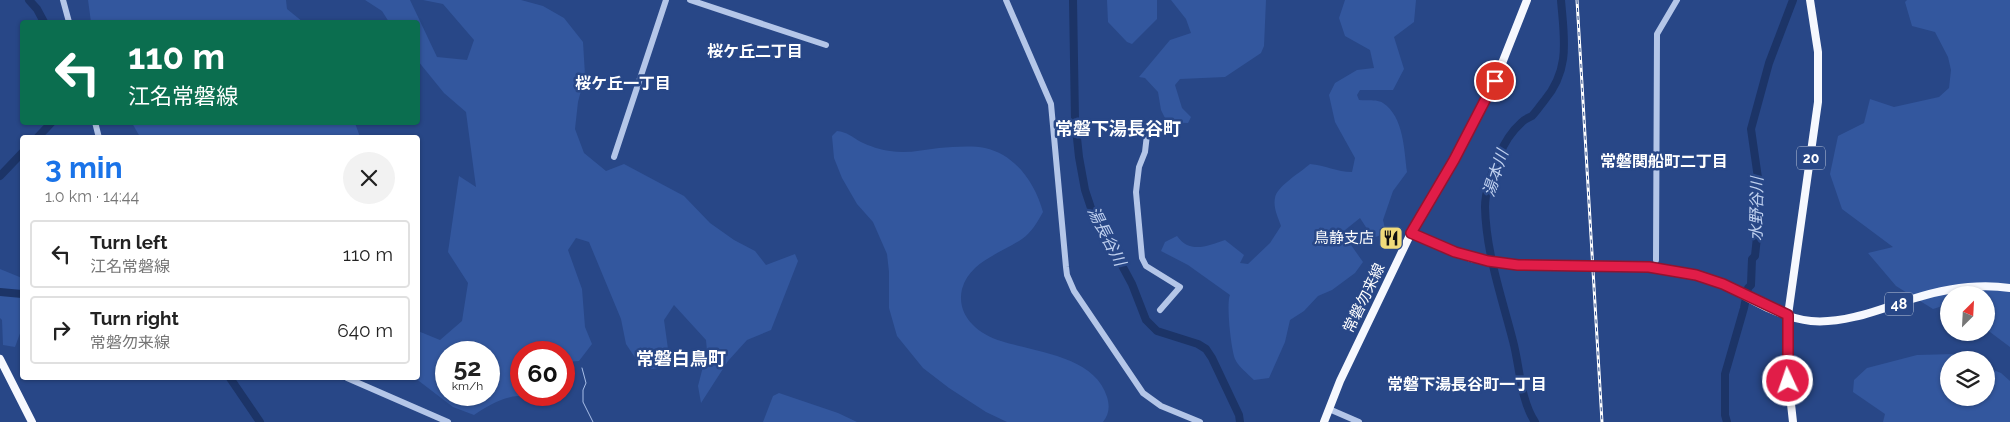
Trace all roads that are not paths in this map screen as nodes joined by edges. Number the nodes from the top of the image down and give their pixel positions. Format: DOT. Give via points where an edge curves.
graph roads {
  1 [pos="63,0"];
  2 [pos="666,0"];
  3 [pos="690,0"];
  4 [pos="1006,0"];
  5 [pos="1527,0"];
  6 [pos="1677,0"];
  7 [pos="1810,0"];
  8 [pos="68,20"];
  9 [pos="826,45"];
  10 [pos="1148,126"];
  11 [pos="614,157"];
  12 [pos="1411,233"];
  13 [pos="1656,260"];
  14 [pos="2010,288"];
  15 [pos="1160,310"];
  16 [pos="1788,315"];
  17 [pos="0,359"];
  18 [pos="0,371"];
  19 [pos="353,380"];
  20 [pos="1329,409"];
  21 [pos="26,422"];
  22 [pos="32,422"];
  23 [pos="448,422"];
  24 [pos="1200,422"];
  25 [pos="1324,422"];
  26 [pos="1359,422"];
  27 [pos="1793,422"];
  1 -- 8 [label="street"];
  2 -- 11 [label="street"];
  3 -- 9 [label="street"];
  4 -- 24 [label="street" via="1051,104 1070,284 1143,393 1161,406"];
  5 -- 12 [label="main road, 常磐勿来線" via="1495,81"];
  6 -- 13 [label="street" via="1657,34"];
  7 -- 16 [label="main road, 20" via="1818,52 1818,102"];
  10 -- 15 [label="street" via="1136,192 1142,258 1146,266 1180,287"];
  12 -- 16 [label="main road, 48, bridge" via="1455,252 1488,261 1518,265 1649,267 1696,275 1723,284"];
  12 -- 20 [label="main road, 常磐勿来線"];
  14 -- 16 [label="main road, 48" via="1973,286 1942,291 1840,319 1812,321"];
  16 -- 27 [label="main road, 20" via="1787,368"];
  17 -- 22 [label="main road"];
  18 -- 21 [label="main road"];
  19 -- 23 [label="street"];
  20 -- 25 [label="main road, 常磐勿来線"];
  20 -- 26 [label="street"];
}
